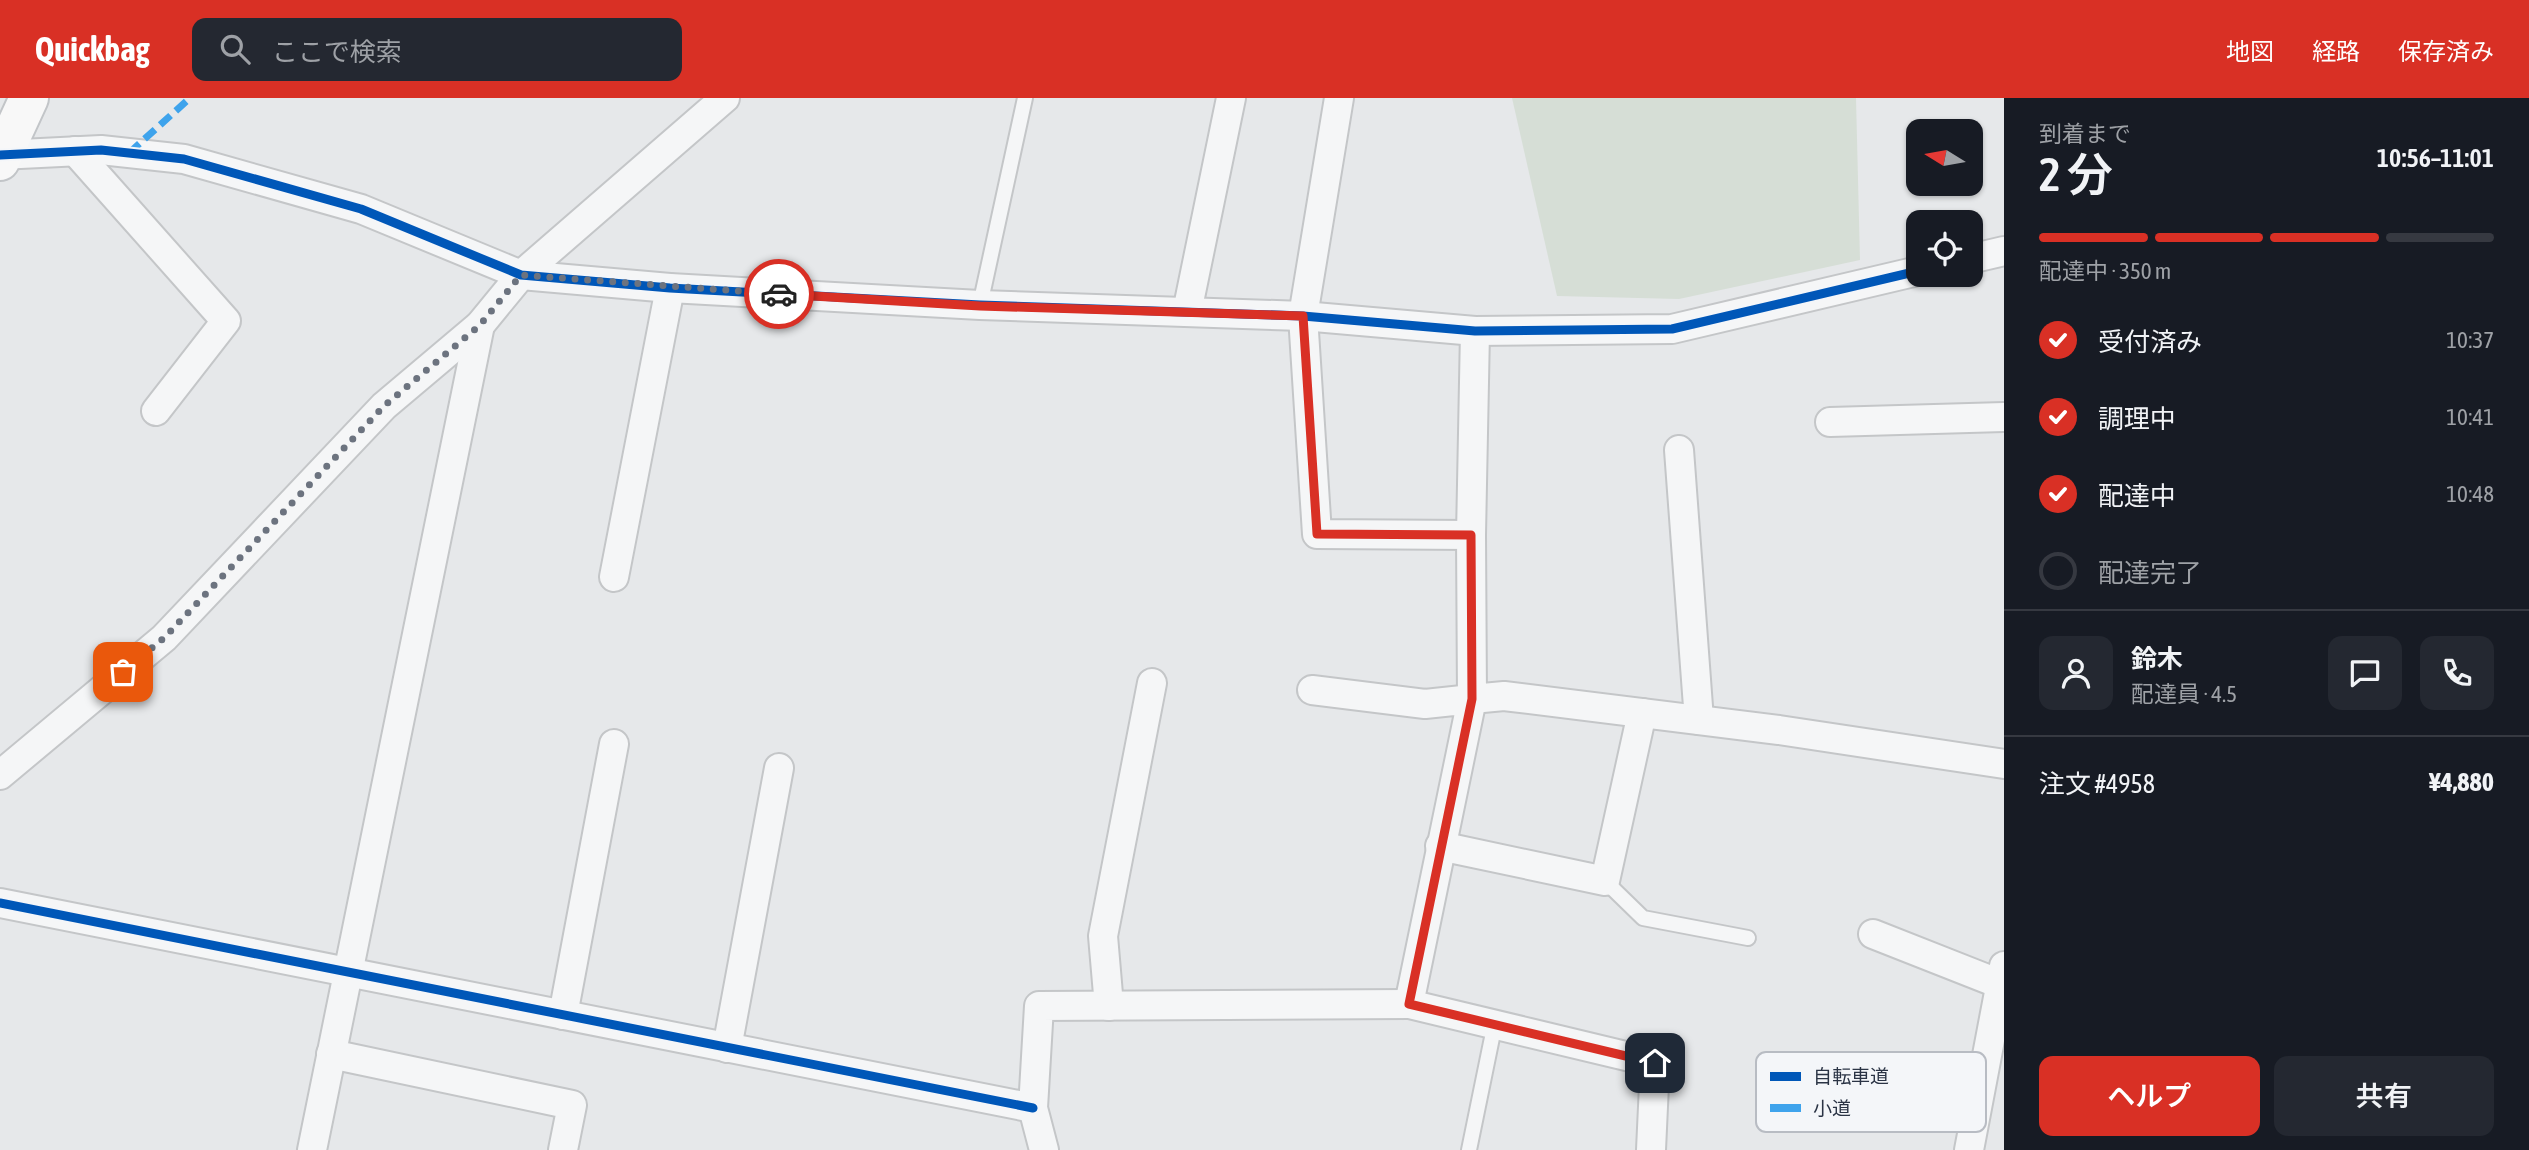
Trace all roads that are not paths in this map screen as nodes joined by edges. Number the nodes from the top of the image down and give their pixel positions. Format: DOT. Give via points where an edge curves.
graph roads {
  1 [pos="29,98"];
  2 [pos="725,98"];
  3 [pos="1025,98"];
  4 [pos="1231,98"];
  5 [pos="1339,98"];
  6 [pos="75,151"];
  7 [pos="1,157"];
  8 [pos="2004,251"];
  9 [pos="1983,256"];
  10 [pos="1906,274"];
  11 [pos="521,275"];
  12 [pos="670,288"];
  13 [pos="980,306"];
  14 [pos="1187,312"];
  15 [pos="1303,316"];
  16 [pos="480,325"];
  17 [pos="1475,331"];
  18 [pos="156,411"];
  19 [pos="2004,417"];
  20 [pos="1830,422"];
  21 [pos="1679,450"];
  22 [pos="1471,535"];
  23 [pos="614,577"];
  24 [pos="1152,683"];
  25 [pos="1312,690"];
  26 [pos="1472,699"];
  27 [pos="1642,713"];
  28 [pos="1699,720"];
  29 [pos="614,744"];
  30 [pos="2004,764"];
  31 [pos="779,768"];
  32 [pos="0,775"];
  33 [pos="1440,846"];
  34 [pos="1605,881"];
  35 [pos="0,903"];
  36 [pos="1873,934"];
  37 [pos="1748,938"];
  38 [pos="347,972"];
  39 [pos="2002,975"];
  40 [pos="1409,1004"];
  41 [pos="1109,1006"];
  42 [pos="563,1015"];
  43 [pos="1495,1023"];
  44 [pos="727,1048"];
  45 [pos="331,1054"];
  46 [pos="1986,1060"];
  47 [pos="1032,1108"];
  48 [pos="1972,1132"];
  49 [pos="312,1150"];
  50 [pos="563,1150"];
  51 [pos="1044,1150"];
  52 [pos="1469,1150"];
  53 [pos="1651,1150"];
  54 [pos="1969,1150"];
  1 -- 7 [label="main road"];
  2 -- 11 [label="street"];
  3 -- 13 [label="lane"];
  4 -- 14 [label="street"];
  5 -- 15 [label="street"];
  6 -- 7 [label="street"];
  6 -- 11 [label="street" via="184,159 362,209"];
  6 -- 18 [label="street" via="226,321"];
  8 -- 9 [label="street"];
  10 -- 17 [label="street" via="1672,329"];
  11 -- 12 [label="street"];
  11 -- 16 [label="street"];
  12 -- 13 [label="street"];
  12 -- 23 [label="street"];
  13 -- 14 [label="street"];
  14 -- 15 [label="street"];
  15 -- 17 [label="street"];
  15 -- 22 [label="street" via="1317,534"];
  16 -- 32 [label="street" via="384,406 164,638"];
  16 -- 38 [label="street"];
  17 -- 22 [label="street"];
  19 -- 20 [label="street"];
  21 -- 28 [label="street"];
  22 -- 26 [label="street"];
  24 -- 41 [label="street" via="1103,936"];
  25 -- 26 [label="street" via="1425,704"];
  26 -- 27 [label="street" via="1504,696"];
  26 -- 33 [label="street"];
  27 -- 28 [label="street"];
  27 -- 34 [label="street"];
  28 -- 30 [label="street"];
  29 -- 42 [label="street"];
  31 -- 44 [label="street"];
  33 -- 34 [label="street"];
  33 -- 40 [label="street"];
  34 -- 37 [label="lane" via="1643,918"];
  35 -- 38 [label="street"];
  36 -- 39 [label="street"];
  38 -- 42 [label="street"];
  38 -- 45 [label="street"];
  39 -- 46 [label="street"];
  40 -- 41 [label="street"];
  40 -- 43 [label="street"];
  41 -- 47 [label="street" via="1039,1006"];
  42 -- 44 [label="street"];
  43 -- 52 [label="lane"];
  43 -- 53 [label="street" via="1655,1063"];
  44 -- 47 [label="street"];
  45 -- 49 [label="street"];
  45 -- 50 [label="street" via="572,1105"];
  47 -- 51 [label="street"];
  48 -- 54 [label="street"];
}
